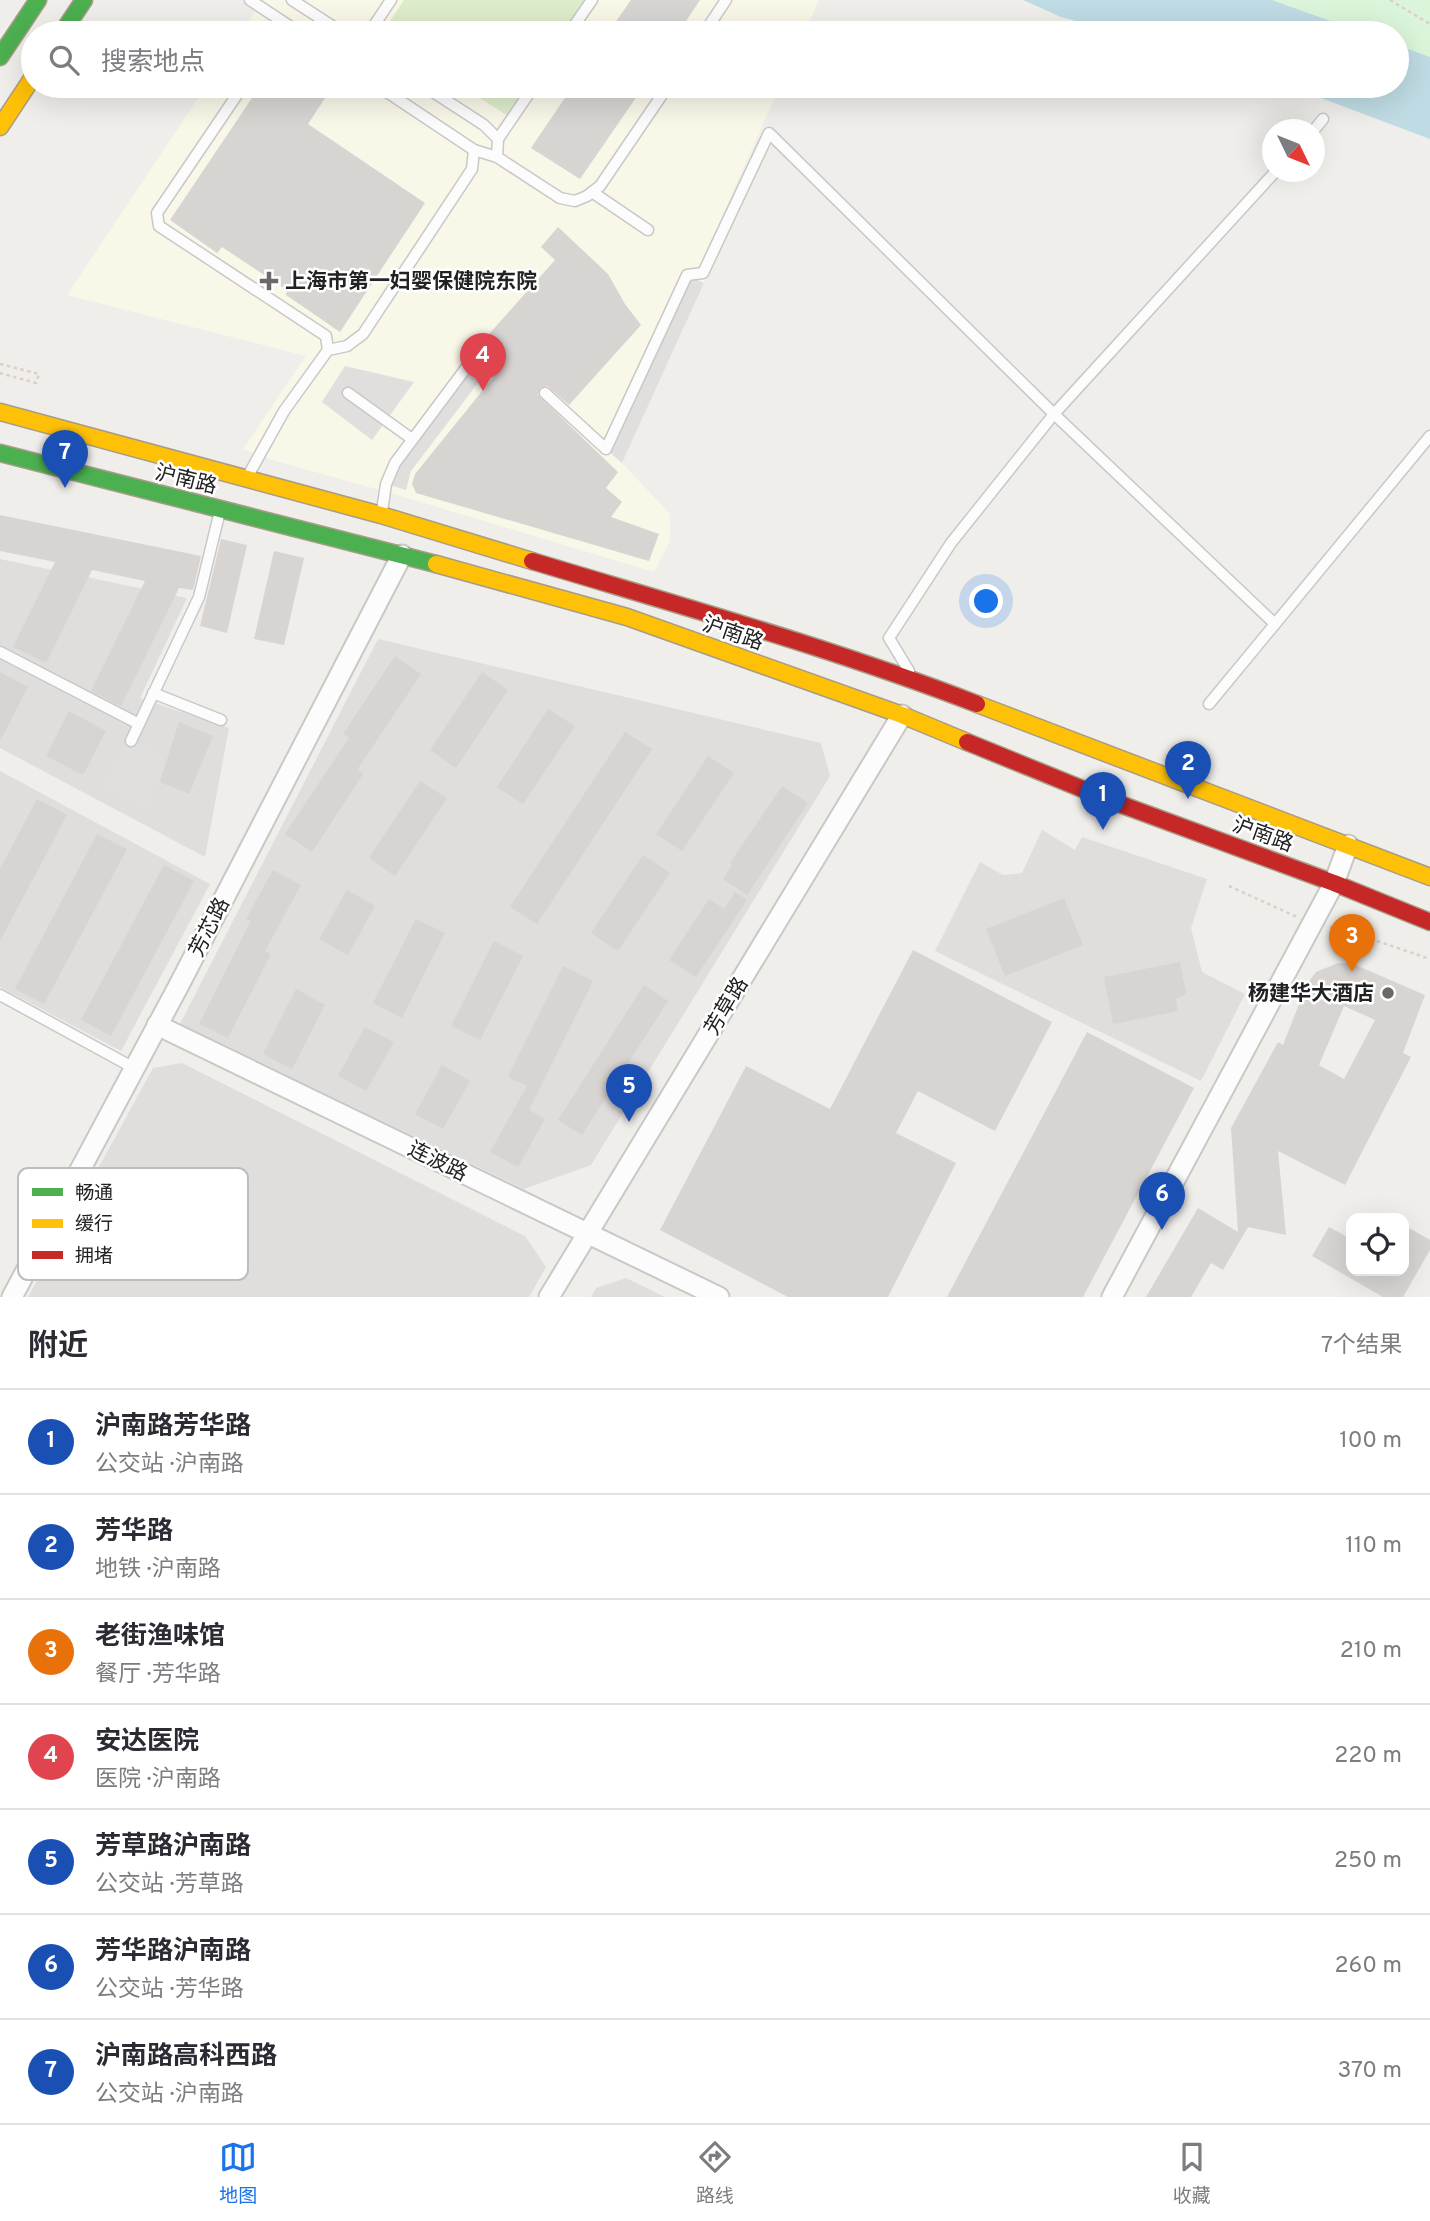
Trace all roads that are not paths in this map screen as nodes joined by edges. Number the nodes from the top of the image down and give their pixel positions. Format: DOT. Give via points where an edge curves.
graph roads {
  1 [pos="38,0"];
  2 [pos="84,0"];
  3 [pos="250,0"];
  4 [pos="292,0"];
  5 [pos="391,0"];
  6 [pos="592,0"];
  7 [pos="726,0"];
  8 [pos="24,21"];
  9 [pos="70,21"];
  10 [pos="281,21"];
  11 [pos="324,21"];
  12 [pos="377,21"];
  13 [pos="577,21"];
  14 [pos="712,21"];
  15 [pos="21,26"];
  16 [pos="0,57"];
  17 [pos="21,95"];
  18 [pos="235,98"];
  19 [pos="396,98"];
  20 [pos="442,98"];
  21 [pos="526,98"];
  22 [pos="660,98"];
  23 [pos="0,127"];
  24 [pos="498,139"];
  25 [pos="474,150"];
  26 [pos="498,157"];
  27 [pos="1266,182"];
  28 [pos="592,192"];
  29 [pos="648,230"];
  30 [pos="328,350"];
  31 [pos="469,364"];
  32 [pos="348,393"];
  33 [pos="545,393"];
  34 [pos="0,412"];
  35 [pos="1054,414"];
  36 [pos="1430,436"];
  37 [pos="412,439"];
  38 [pos="0,453"];
  39 [pos="247,478"];
  40 [pos="221,509"];
  41 [pos="381,515"];
  42 [pos="402,555"];
  43 [pos="1275,624"];
  44 [pos="0,652"];
  45 [pos="915,680"];
  46 [pos="153,693"];
  47 [pos="1209,704"];
  48 [pos="902,715"];
  49 [pos="221,720"];
  50 [pos="139,724"];
  51 [pos="131,741"];
  52 [pos="1348,845"];
  53 [pos="1430,877"];
  54 [pos="1334,883"];
  55 [pos="1430,922"];
  56 [pos="0,995"];
  57 [pos="157,1025"];
  58 [pos="134,1068"];
  59 [pos="81,1168"];
  60 [pos="587,1233"];
  61 [pos="21,1280"];
  62 [pos="12,1297"];
  63 [pos="549,1297"];
  64 [pos="719,1297"];
  65 [pos="1112,1297"];
  1 -- 8 [label="main road"];
  2 -- 9 [label="main road"];
  3 -- 10 [label="lane"];
  4 -- 11 [label="lane"];
  5 -- 12 [label="lane"];
  6 -- 13 [label="lane"];
  7 -- 14 [label="lane"];
  15 -- 16 [label="main road"];
  17 -- 23 [label="main road"];
  18 -- 30 [label="lane" via="157,213 159,226 326,336"];
  19 -- 25 [label="lane"];
  20 -- 24 [label="lane"];
  21 -- 24 [label="lane"];
  22 -- 28 [label="lane"];
  24 -- 26 [label="lane"];
  25 -- 26 [label="lane"];
  25 -- 30 [label="lane" via="472,169 363,334 347,346"];
  26 -- 28 [label="lane" via="560,198 575,201"];
  27 -- 35 [label="lane"];
  28 -- 29 [label="lane"];
  30 -- 39 [label="lane" via="284,411"];
  31 -- 37 [label="lane"];
  32 -- 37 [label="lane"];
  33 -- 35 [label="lane" via="606,449 687,275 703,273 769,133"];
  34 -- 39 [label="main road, 沪南路"];
  35 -- 43 [label="lane"];
  35 -- 45 [label="lane" via="951,543 889,638"];
  36 -- 43 [label="lane"];
  37 -- 41 [label="lane" via="386,484"];
  38 -- 40 [label="main road, 沪南路"];
  39 -- 41 [label="main road, 沪南路"];
  40 -- 42 [label="main road, 沪南路"];
  40 -- 46 [label="lane" via="199,597"];
  41 -- 45 [label="main road, 沪南路"];
  42 -- 48 [label="main road, 沪南路" via="627,617"];
  42 -- 57 [label="street, 芳芯路"];
  43 -- 47 [label="lane"];
  44 -- 50 [label="lane"];
  45 -- 52 [label="main road, 沪南路"];
  46 -- 49 [label="lane"];
  46 -- 50 [label="lane"];
  48 -- 54 [label="main road, 沪南路" via="1117,803"];
  48 -- 60 [label="street, 芳草路"];
  50 -- 51 [label="lane"];
  52 -- 53 [label="main road, 沪南路"];
  52 -- 54 [label="street"];
  54 -- 55 [label="main road, 沪南路"];
  54 -- 65 [label="street"];
  56 -- 58 [label="lane"];
  57 -- 58 [label="street, 芳芯路"];
  57 -- 60 [label="street, 连波路"];
  58 -- 59 [label="street, 芳芯路"];
  60 -- 63 [label="street, 芳草路"];
  60 -- 64 [label="street, 连波路"];
  61 -- 62 [label="street, 芳芯路"];
}
